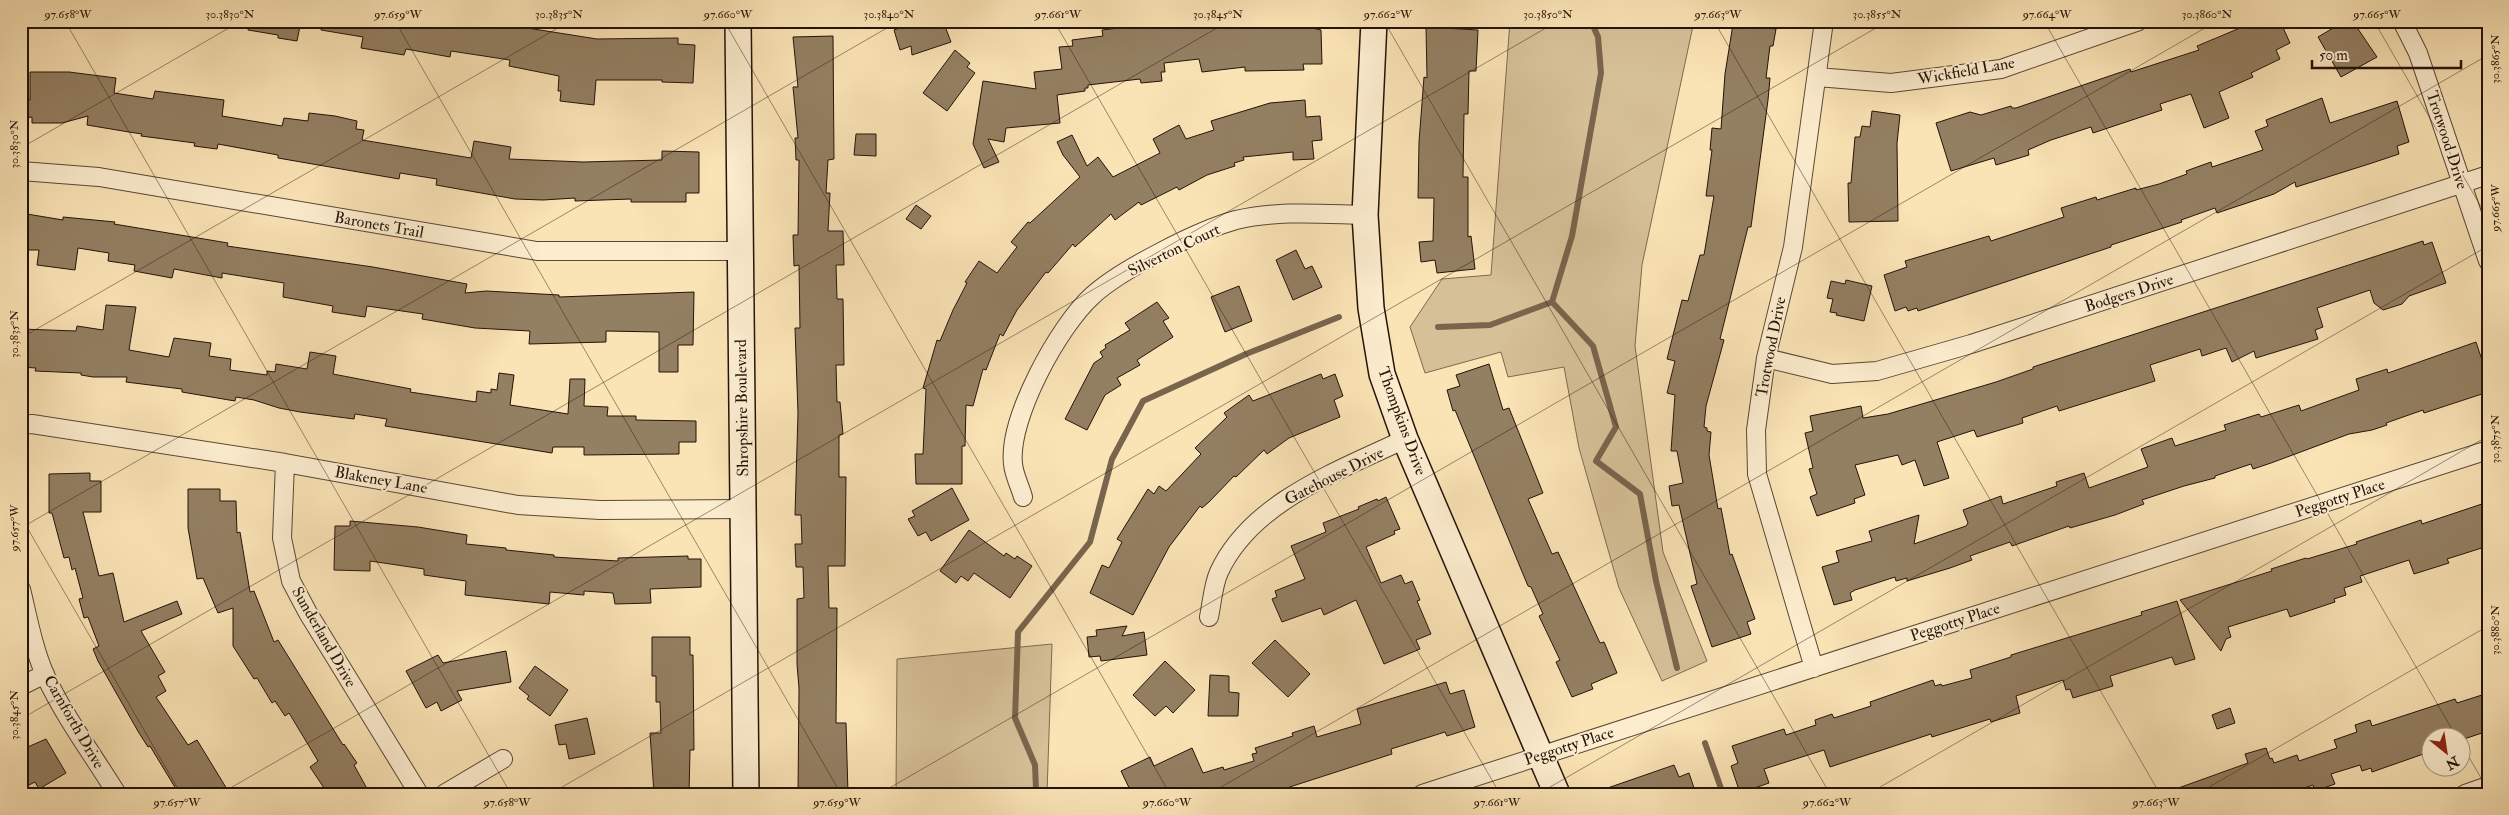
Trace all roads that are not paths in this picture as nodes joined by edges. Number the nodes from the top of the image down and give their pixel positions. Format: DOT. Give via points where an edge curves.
graph roads {
  1 [pos="738,21"];
  2 [pos="1374,21"];
  3 [pos="1824,21"];
  4 [pos="2139,21"];
  5 [pos="2402,21"];
  6 [pos="1817,77"];
  7 [pos="21,171"];
  8 [pos="2488,175"];
  9 [pos="2462,184"];
  10 [pos="1365,215"];
  11 [pos="740,251"];
  12 [pos="2488,261"];
  13 [pos="1766,358"];
  14 [pos="21,425"];
  15 [pos="1405,440"];
  16 [pos="2488,450"];
  17 [pos="285,463"];
  18 [pos="1023,497"];
  19 [pos="743,509"];
  20 [pos="21,589"];
  21 [pos="1209,617"];
  22 [pos="1814,668"];
  23 [pos="45,674"];
  24 [pos="21,686"];
  25 [pos="1541,755"];
  26 [pos="503,759"];
  27 [pos="2488,786"];
  28 [pos="117,794"];
  29 [pos="419,794"];
  30 [pos="444,794"];
  31 [pos="746,794"];
  32 [pos="1422,794"];
  33 [pos="1557,794"];
  34 [pos="2464,794"];
  1 -- 11 [label="street, Shropshire Boulevard"];
  2 -- 10 [label="street, Thompkins Drive"];
  3 -- 6 [label="street, Trotwood Drive"];
  4 -- 6 [label="street, Wickfield Lane" via="2001,69 1892,83"];
  5 -- 9 [label="street, Trotwood Drive" via="2418,53"];
  6 -- 13 [label="street, Trotwood Drive" via="1793,247"];
  7 -- 11 [label="street, Baronets Trail" via="99,176 537,251"];
  8 -- 9 [label="street, Bodgers Drive"];
  9 -- 12 [label="street, Trotwood Drive"];
  9 -- 13 [label="street, Bodgers Drive" via="1971,344 1877,371 1832,374"];
  10 -- 15 [label="street, Thompkins Drive" via="1371,308 1382,374"];
  10 -- 18 [label="street, Silverton Court" via="1278,214 1236,220 1142,263 1092,296 1059,336 1034,383 1016,431 1013,464"];
  11 -- 19 [label="street, Shropshire Boulevard"];
  13 -- 22 [label="street, Trotwood Drive" via="1756,430 1757,474"];
  14 -- 17 [label="street, Blakeney Lane" via="32,424"];
  15 -- 21 [label="street, Gatehouse Drive" via="1320,479 1282,501 1246,531 1219,573"];
  15 -- 25 [label="street, Thompkins Drive"];
  16 -- 22 [label="street, Peggotty Place"];
  17 -- 19 [label="street, Blakeney Lane" via="518,504 600,510"];
  17 -- 29 [label="street, Sunderland Drive" via="282,538 291,581"];
  19 -- 31 [label="street, Shropshire Boulevard"];
  20 -- 23 [label="street, Carnforth Drive" via="34,646"];
  22 -- 25 [label="street, Peggotty Place"];
  23 -- 24 [label="street"];
  23 -- 28 [label="street, Carnforth Drive"];
  25 -- 32 [label="street, Peggotty Place"];
  25 -- 33 [label="street, Thompkins Drive"];
  26 -- 30 [label="street"];
  27 -- 34 [label="street"];
}
